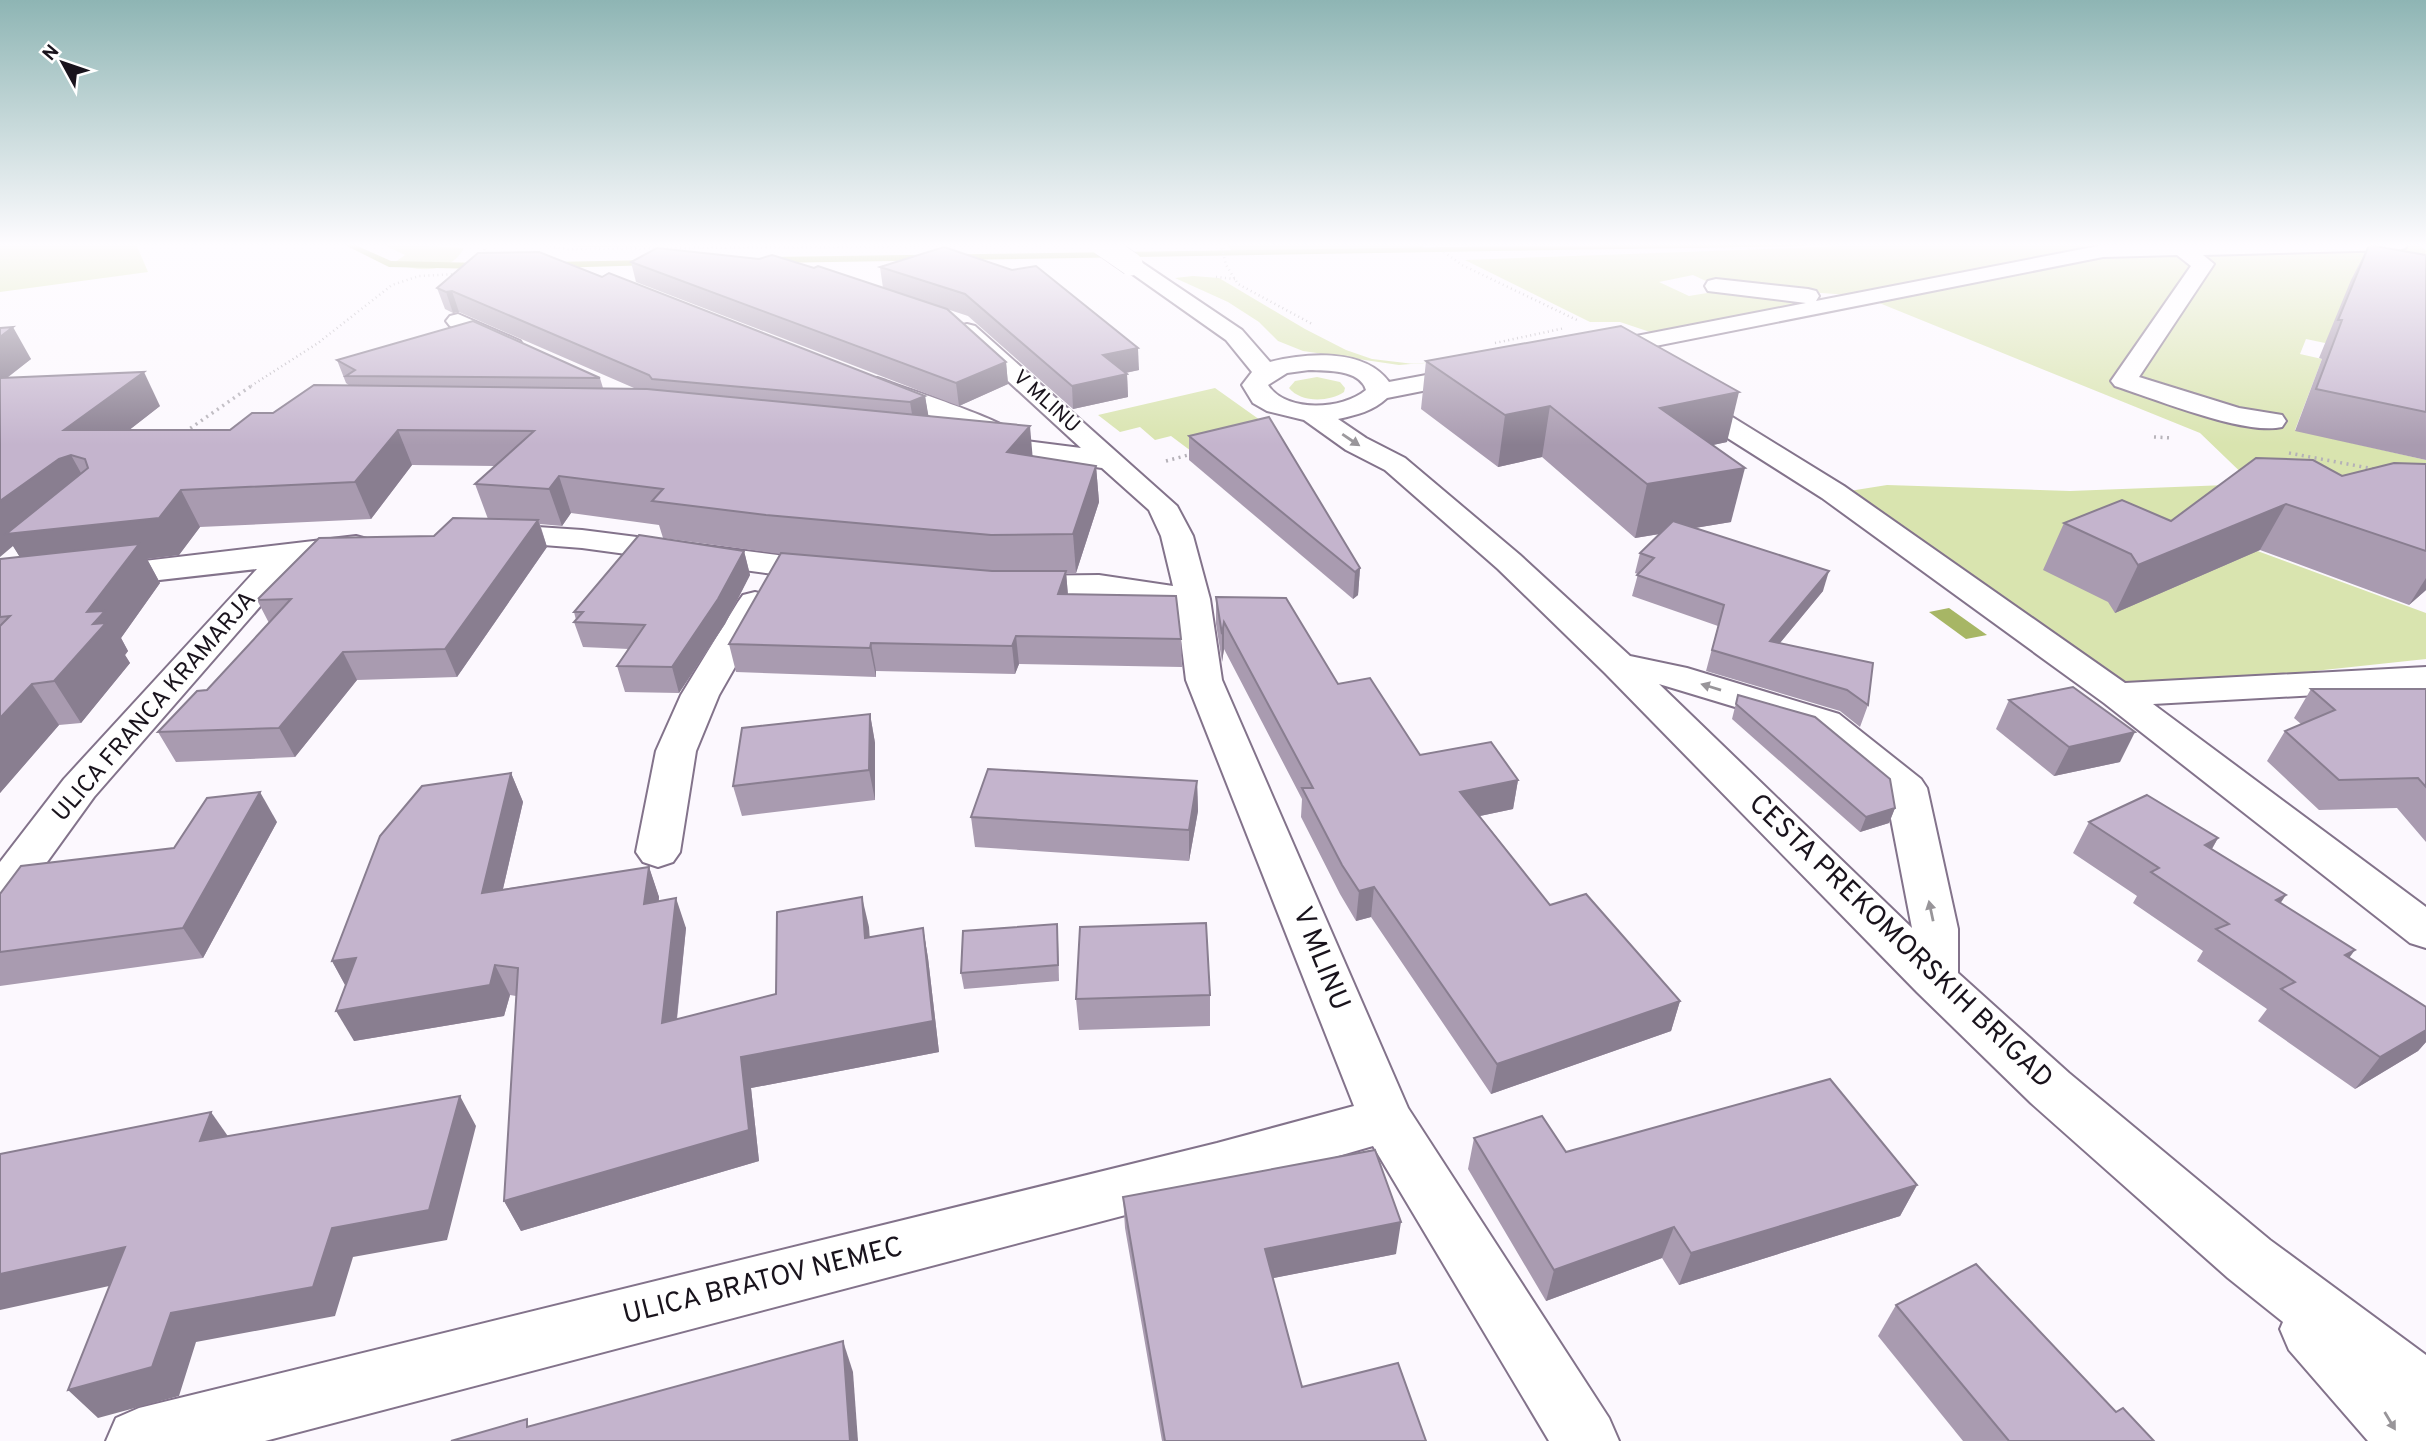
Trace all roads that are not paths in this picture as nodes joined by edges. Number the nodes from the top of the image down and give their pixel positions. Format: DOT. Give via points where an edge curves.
graph roads {
  1 [pos="1199,311"];
  2 [pos="1791,311"];
  3 [pos="2171,311"];
  4 [pos="933,314"];
  5 [pos="458,321"];
  6 [pos="1234,335"];
  7 [pos="532,355"];
  8 [pos="1309,363"];
  9 [pos="1628,365"];
  10 [pos="1362,371"];
  11 [pos="1266,372"];
  12 [pos="851,376"];
  13 [pos="1658,383"];
  14 [pos="1371,399"];
  15 [pos="1310,412"];
  16 [pos="2272,421"];
  17 [pos="942,439"];
  18 [pos="1023,447"];
  19 [pos="1395,464"];
  20 [pos="1117,465"];
  21 [pos="456,534"];
  22 [pos="387,541"];
  23 [pos="29,552"];
  24 [pos="287,556"];
  25 [pos="774,566"];
  26 [pos="857,573"];
  27 [pos="0,576"];
  28 [pos="981,585"];
  29 [pos="0,588"];
  30 [pos="1193,599"];
  31 [pos="1618,665"];
  32 [pos="2426,678"];
  33 [pos="2117,695"];
  34 [pos="658,852"];
  35 [pos="0,894"];
  36 [pos="2426,931"];
  37 [pos="1934,979"];
  38 [pos="1386,1120"];
  39 [pos="2249,1259"];
  40 [pos="2426,1395"];
  41 [pos="139,1441"];
  42 [pos="1586,1441"];
  43 [pos="2401,1441"];
  1 -- 6 [label="street, bridge"];
  2 -- 9 [label="street" via="1588,352"];
  3 -- 16 [label="street" via="2123,381 2235,415"];
  4 -- 20 [label="street, V MLINU" via="959,323"];
  5 -- 7 [label="street"];
  6 -- 8 [label="street"];
  6 -- 11 [label="street"];
  8 -- 10 [label="street"];
  8 -- 11 [label="street"];
  10 -- 14 [label="street, CESTA PREKOMORSKIH BRIGAD" via="1379,385"];
  10 -- 14 [label="street" via="1494,361"];
  11 -- 15 [label="street, CESTA PREKOMORSKIH BRIGAD" via="1255,385 1264,400"];
  12 -- 18 [label="street, V MLINU"];
  13 -- 33 [label="street" via="1833,492"];
  14 -- 15 [label="street, CESTA PREKOMORSKIH BRIGAD" via="1348,410"];
  14 -- 19 [label="street, CESTA PREKOMORSKIH BRIGAD"];
  15 -- 19 [label="street, CESTA PREKOMORSKIH BRIGAD, one-way"];
  17 -- 18 [label="street, V MLINU"];
  18 -- 20 [label="street, V MLINU"];
  19 -- 31 [label="street, CESTA PREKOMORSKIH BRIGAD" via="1509,562"];
  20 -- 30 [label="street, V MLINU" via="1162,506 1177,536"];
  21 -- 25 [label="street" via="582,539"];
  22 -- 24 [label="street, ULICA FRANCA KRAMARJA"];
  23 -- 27 [label="street"];
  24 -- 29 [label="street, ULICA FRANCA KRAMARJA"];
  24 -- 35 [label="street, ULICA FRANCA KRAMARJA" via="79,788"];
  25 -- 26 [label="street"];
  25 -- 34 [label="street" via="700,695 676,751"];
  28 -- 30 [label="street" via="1098,585"];
  30 -- 38 [label="street, V MLINU" via="1204,680"];
  31 -- 37 [label="street, CESTA PREKOMORSKIH BRIGAD"];
  37 -- 31 [label="street, one-way" via="1935,929 1906,788 1825,722 1674,676"];
  32 -- 33 [label="street"];
  33 -- 36 [label="street"];
  37 -- 39 [label="street, CESTA PREKOMORSKIH BRIGAD" via="2050,1088"];
  38 -- 41 [label="street, ULICA BRATOV NEMEC" via="1203,1171"];
  38 -- 42 [label="street, V MLINU"];
  39 -- 40 [label="street, CESTA PREKOMORSKIH BRIGAD"];
  39 -- 43 [label="street, one-way" via="2391,1418"];
}
